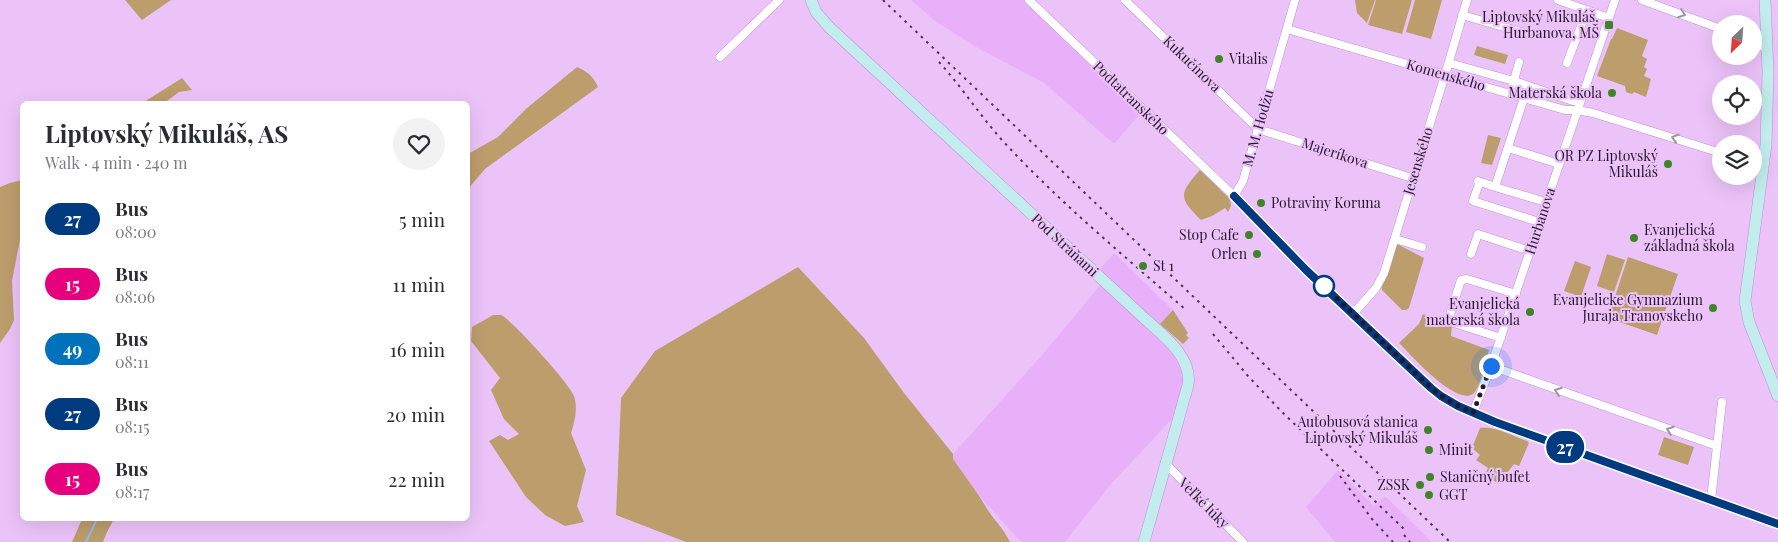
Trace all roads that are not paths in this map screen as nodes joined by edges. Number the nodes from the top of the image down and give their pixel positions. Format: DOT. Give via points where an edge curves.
graph roads {
  1 [pos="779,0"];
  2 [pos="811,0"];
  3 [pos="1029,0"];
  4 [pos="1125,0"];
  5 [pos="1295,0"];
  6 [pos="1466,0"];
  7 [pos="1558,0"];
  8 [pos="1615,0"];
  9 [pos="1642,0"];
  10 [pos="1765,0"];
  11 [pos="1587,10"];
  12 [pos="1462,15"];
  13 [pos="1609,18"];
  14 [pos="1712,26"];
  15 [pos="1286,29"];
  16 [pos="1528,34"];
  17 [pos="1762,46"];
  18 [pos="1768,50"];
  19 [pos="720,57"];
  20 [pos="1449,62"];
  21 [pos="1519,62"];
  22 [pos="1567,62"];
  23 [pos="1445,75"];
  24 [pos="1514,81"];
  25 [pos="1510,94"];
  26 [pos="1524,98"];
  27 [pos="1580,100"];
  28 [pos="1577,110"];
  29 [pos="1258,129"];
  30 [pos="1762,142"];
  31 [pos="1508,148"];
  32 [pos="1712,150"];
  33 [pos="1559,164"];
  34 [pos="1412,178"];
  35 [pos="1757,185"];
  36 [pos="1495,186"];
  37 [pos="1234,196"];
  38 [pos="1546,202"];
  39 [pos="1539,222"];
  40 [pos="1395,239"];
  41 [pos="1422,247"];
  42 [pos="1530,251"];
  43 [pos="1471,254"];
  44 [pos="1516,294"];
  45 [pos="1353,314"];
  46 [pos="1501,338"];
  47 [pos="1491,366"];
  48 [pos="1778,396"];
  49 [pos="1722,402"];
  50 [pos="1473,413"];
  51 [pos="1717,446"];
  52 [pos="1165,463"];
  53 [pos="1711,500"];
  54 [pos="1778,524"];
  55 [pos="1144,542"];
  56 [pos="1243,542"];
  1 -- 19 [label="street"];
  2 -- 52 [label="street, Pod Stráňami" via="829,27 1143,317 1184,360 1189,380"];
  3 -- 37 [label="street, Podtatranského"];
  4 -- 29 [label="street, Kukučínova"];
  5 -- 15 [label="street, M. M. Hodžu"];
  6 -- 12 [label="street, Jesenského"];
  7 -- 11 [label="street"];
  8 -- 13 [label="street, Hurbanova"];
  9 -- 14 [label="street, one-way"];
  10 -- 18 [label="street"];
  11 -- 13 [label="street"];
  11 -- 22 [label="street"];
  12 -- 16 [label="street"];
  12 -- 20 [label="street, Jesenského"];
  13 -- 27 [label="street, Hurbanova"];
  15 -- 23 [label="street, Komenského"];
  15 -- 29 [label="street, M. M. Hodžu"];
  17 -- 18 [label="street"];
  18 -- 30 [label="street" via="1768,98"];
  20 -- 23 [label="street, Jesenského"];
  20 -- 24 [label="street"];
  21 -- 24 [label="street"];
  23 -- 25 [label="street, Komenského"];
  23 -- 34 [label="street, Jesenského"];
  24 -- 25 [label="street"];
  24 -- 27 [label="street" via="1572,102"];
  25 -- 26 [label="street, Komenského"];
  26 -- 28 [label="street, Komenského" via="1565,110"];
  26 -- 31 [label="street"];
  27 -- 28 [label="street, Hurbanova"];
  32 -- 28 [label="street, Komenského, one-way"];
  28 -- 33 [label="street, Hurbanova"];
  29 -- 34 [label="street, Majeríkova"];
  29 -- 37 [label="street, M. M. Hodžu" via="1243,181"];
  31 -- 33 [label="street"];
  31 -- 36 [label="street"];
  33 -- 38 [label="street, Hurbanova"];
  34 -- 40 [label="street, Jesenského"];
  35 -- 48 [label="street" via="1745,301 1749,322"];
  36 -- 38 [label="street"];
  36 -- 39 [label="street" via="1479,182 1473,201"];
  37 -- 45 [label="street, Podtatranského"];
  38 -- 39 [label="street, Hurbanova"];
  39 -- 42 [label="street, Hurbanova"];
  40 -- 41 [label="street"];
  40 -- 45 [label="street, Jesenského" via="1379,284"];
  42 -- 43 [label="street" via="1478,234"];
  42 -- 44 [label="street, Hurbanova"];
  44 -- 46 [label="street, Hurbanova"];
  44 -- 46 [label="street" via="1461,280 1448,321"];
  45 -- 50 [label="street, Podtatranského" via="1436,392"];
  46 -- 47 [label="street, Hurbanova"];
  47 -- 50 [label="street, Hurbanova"];
  51 -- 47 [label="street, one-way"];
  49 -- 51 [label="street"];
  50 -- 53 [label="street, Podtatranského"];
  51 -- 53 [label="street"];
  52 -- 55 [label="street, Pod Stráňami"];
  52 -- 56 [label="street, Veľké lúky"];
  53 -- 54 [label="street, Podtatranského"];
}
